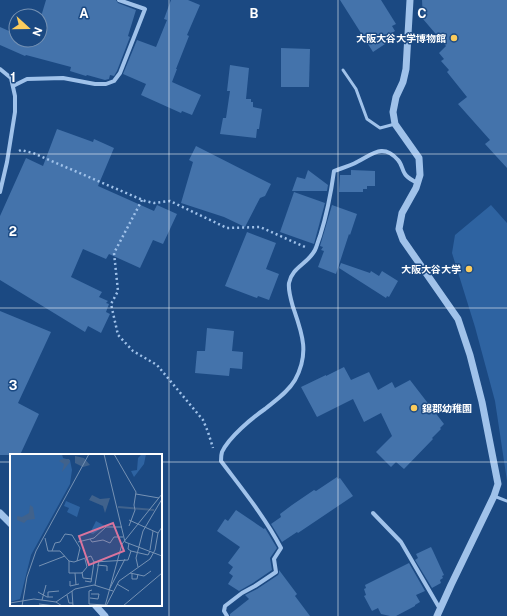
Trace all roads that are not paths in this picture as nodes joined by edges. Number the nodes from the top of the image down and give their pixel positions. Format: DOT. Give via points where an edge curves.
graph roads {
  1 [pos="119,0"];
  2 [pos="410,0"];
  3 [pos="0,69"];
  4 [pos="343,70"];
  5 [pos="13,86"];
  6 [pos="395,124"];
  7 [pos="417,183"];
  8 [pos="0,190"];
  9 [pos="494,496"];
  10 [pos="507,501"];
  11 [pos="0,513"];
  12 [pos="373,513"];
  13 [pos="10,523"];
  14 [pos="96,606"];
  15 [pos="439,613"];
  16 [pos="105,616"];
  17 [pos="227,616"];
  1 -- 5 [label="street" via="145,9 120,73 114,81 95,84 63,78 27,79"];
  2 -- 6 [label="street" via="406,69 393,112"];
  3 -- 5 [label="street" via="11,78"];
  4 -- 6 [label="lane" via="356,89 366,119 380,128"];
  5 -- 8 [label="street" via="15,112"];
  6 -- 7 [label="street" via="419,158 420,174"];
  7 -- 9 [label="street" via="402,213 399,229 403,240 458,320 482,402 498,484"];
  7 -- 17 [label="street" via="405,174 400,161 390,152 371,153 334,171 330,199 314,252 293,272 289,284 302,335 302,365 295,381 285,393 245,425 222,452 221,461 274,533 281,548 274,559 276,572 225,606"];
  9 -- 10 [label="lane"];
  9 -- 15 [label="street"];
  11 -- 13 [label="street"];
  12 -- 15 [label="street" via="401,542"];
  14 -- 16 [label="street"];
}
